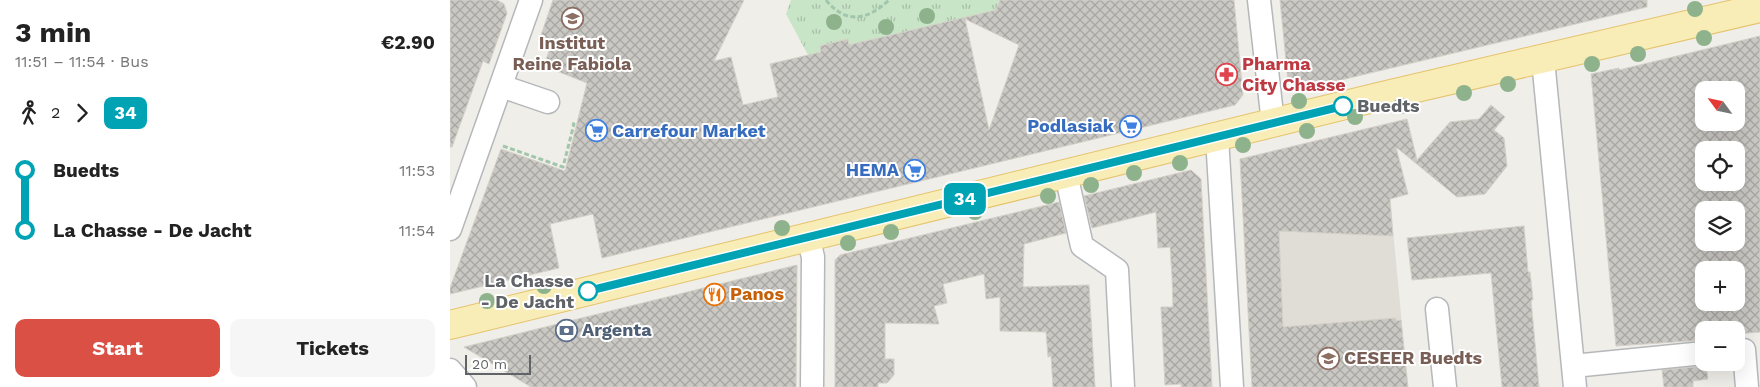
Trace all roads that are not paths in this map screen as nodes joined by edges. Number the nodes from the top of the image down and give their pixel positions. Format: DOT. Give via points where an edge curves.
graph roads {
  1 [pos="531,0"];
  2 [pos="1259,0"];
  3 [pos="1760,8"];
  4 [pos="1543,60"];
  5 [pos="502,86"];
  6 [pos="548,102"];
  7 [pos="1273,124"];
  8 [pos="1217,137"];
  9 [pos="1066,174"];
  10 [pos="450,229"];
  11 [pos="808,237"];
  12 [pos="1437,309"];
  13 [pos="450,325"];
  14 [pos="1747,350"];
  15 [pos="1695,355"];
  16 [pos="450,370"];
  17 [pos="1574,376"];
  18 [pos="465,387"];
  19 [pos="812,387"];
  20 [pos="1122,387"];
  21 [pos="1232,387"];
  22 [pos="1445,387"];
  23 [pos="1747,387"];
  1 -- 5 [label="street"];
  2 -- 7 [label="street"];
  3 -- 4 [label="main road"];
  4 -- 7 [label="main road"];
  4 -- 17 [label="street"];
  5 -- 6 [label="street"];
  5 -- 10 [label="street"];
  7 -- 8 [label="main road"];
  8 -- 9 [label="main road"];
  8 -- 21 [label="street"];
  9 -- 11 [label="main road"];
  9 -- 20 [label="street" via="1082,246 1117,270"];
  11 -- 13 [label="main road"];
  11 -- 19 [label="street" via="813,257"];
  12 -- 22 [label="street"];
  14 -- 23 [label="street"];
  15 -- 17 [label="street"];
  16 -- 18 [label="street"];
}
